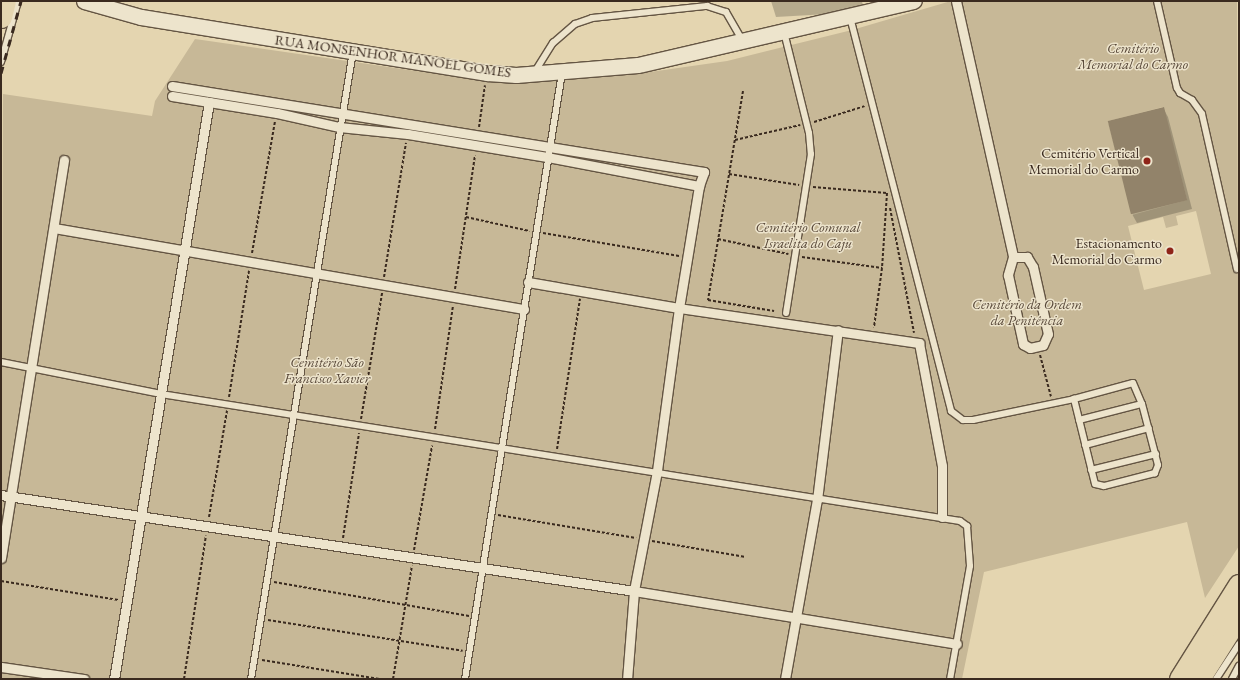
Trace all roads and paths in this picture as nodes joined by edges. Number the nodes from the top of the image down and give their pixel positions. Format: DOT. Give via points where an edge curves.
graph roads {
  1 [pos="5,1"];
  2 [pos="14,1"];
  3 [pos="18,1"];
  4 [pos="84,1"];
  5 [pos="914,1"];
  6 [pos="956,1"];
  7 [pos="1157,1"];
  8 [pos="1,17"];
  9 [pos="850,17"];
  10 [pos="784,32"];
  11 [pos="742,42"];
  12 [pos="1,49"];
  13 [pos="352,51"];
  14 [pos="1,62"];
  15 [pos="487,73"];
  16 [pos="562,73"];
  17 [pos="533,74"];
  18 [pos="172,86"];
  19 [pos="743,91"];
  20 [pos="172,96"];
  21 [pos="864,98"];
  22 [pos="209,102"];
  23 [pos="866,106"];
  24 [pos="277,113"];
  25 [pos="868,113"];
  26 [pos="341,115"];
  27 [pos="807,124"];
  28 [pos="339,127"];
  29 [pos="408,134"];
  30 [pos="478,136"];
  31 [pos="735,140"];
  32 [pos="476,146"];
  33 [pos="549,146"];
  34 [pos="547,157"];
  35 [pos="64,160"];
  36 [pos="729,174"];
  37 [pos="699,186"];
  38 [pos="885,186"];
  39 [pos="806,187"];
  40 [pos="887,193"];
  41 [pos="466,216"];
  42 [pos="54,228"];
  43 [pos="536,232"];
  44 [pos="718,239"];
  45 [pos="185,249"];
  46 [pos="794,256"];
  47 [pos="1013,257"];
  48 [pos="688,258"];
  49 [pos="251,262"];
  50 [pos="882,268"];
  51 [pos="1237,269"];
  52 [pos="317,273"];
  53 [pos="528,282"];
  54 [pos="383,284"];
  55 [pos="581,292"];
  56 [pos="454,298"];
  57 [pos="678,308"];
  58 [pos="524,310"];
  59 [pos="786,313"];
  60 [pos="874,327"];
  61 [pos="838,330"];
  62 [pos="914,333"];
  63 [pos="1038,346"];
  64 [pos="1,362"];
  65 [pos="30,366"];
  66 [pos="161,394"];
  67 [pos="1074,399"];
  68 [pos="228,403"];
  69 [pos="1052,403"];
  70 [pos="1142,404"];
  71 [pos="295,414"];
  72 [pos="1079,420"];
  73 [pos="361,424"];
  74 [pos="1149,428"];
  75 [pos="434,436"];
  76 [pos="1085,445"];
  77 [pos="503,446"];
  78 [pos="1156,454"];
  79 [pos="556,456"];
  80 [pos="1091,470"];
  81 [pos="657,471"];
  82 [pos="1,496"];
  83 [pos="11,497"];
  84 [pos="816,500"];
  85 [pos="493,514"];
  86 [pos="142,515"];
  87 [pos="942,517"];
  88 [pos="208,525"];
  89 [pos="273,537"];
  90 [pos="642,539"];
  91 [pos="341,547"];
  92 [pos="746,557"];
  93 [pos="1,558"];
  94 [pos="413,558"];
  95 [pos="484,568"];
  96 [pos="1,580"];
  97 [pos="267,580"];
  98 [pos="1239,585"];
  99 [pos="634,591"];
  100 [pos="127,602"];
  101 [pos="405,605"];
  102 [pos="1239,616"];
  103 [pos="476,617"];
  104 [pos="261,619"];
  105 [pos="795,619"];
  106 [pos="399,641"];
  107 [pos="957,644"];
  108 [pos="1239,644"];
  109 [pos="470,652"];
  110 [pos="254,658"];
  111 [pos="1239,666"];
  112 [pos="1,667"];
  113 [pos="84,679"];
  114 [pos="114,679"];
  115 [pos="184,679"];
  116 [pos="251,679"];
  117 [pos="379,679"];
  118 [pos="393,679"];
  119 [pos="465,679"];
  120 [pos="627,679"];
  121 [pos="785,679"];
  122 [pos="950,679"];
  123 [pos="1180,679"];
  124 [pos="1199,679"];
  125 [pos="1216,679"];
  126 [pos="1232,679"];
  1 -- 8 [label="highway"];
  2 -- 12 [label="lane"];
  3 -- 14 [label="lane"];
  4 -- 13 [label="street, RUA MONSENHOR MANOEL GOMES" via="141,17"];
  5 -- 9 [label="street, RUA MONSENHOR MANOEL GOMES"];
  6 -- 47 [label="street"];
  7 -- 51 [label="lane" via="1177,88 1180,93 1192,100 1202,114"];
  9 -- 10 [label="street, RUA MONSENHOR MANOEL GOMES"];
  9 -- 69 [label="lane" via="952,411 963,420"];
  10 -- 11 [label="street, RUA MONSENHOR MANOEL GOMES"];
  10 -- 27 [label="lane"];
  11 -- 16 [label="street, RUA MONSENHOR MANOEL GOMES" via="638,65"];
  11 -- 17 [label="lane" via="726,12 707,6 592,18 575,24 552,43"];
  13 -- 15 [label="street, RUA MONSENHOR MANOEL GOMES"];
  13 -- 26 [label="lane"];
  15 -- 17 [label="street, RUA MONSENHOR MANOEL GOMES"];
  15 -- 30 [label="path"];
  16 -- 17 [label="street, RUA MONSENHOR MANOEL GOMES"];
  16 -- 33 [label="lane"];
  18 -- 26 [label="street"];
  19 -- 31 [label="path"];
  20 -- 22 [label="street"];
  21 -- 23 [label="path"];
  22 -- 24 [label="street"];
  22 -- 45 [label="street"];
  23 -- 25 [label="path"];
  23 -- 27 [label="path"];
  24 -- 28 [label="street"];
  24 -- 49 [label="path"];
  26 -- 28 [label="lane"];
  26 -- 30 [label="street"];
  27 -- 31 [label="path"];
  27 -- 39 [label="lane" via="811,154"];
  28 -- 29 [label="street"];
  28 -- 52 [label="lane"];
  29 -- 32 [label="street"];
  29 -- 54 [label="path"];
  30 -- 33 [label="street"];
  31 -- 36 [label="path"];
  32 -- 34 [label="street"];
  32 -- 41 [label="path"];
  33 -- 34 [label="lane"];
  33 -- 37 [label="street" via="704,172"];
  34 -- 37 [label="street"];
  34 -- 43 [label="lane"];
  35 -- 42 [label="street"];
  36 -- 39 [label="path"];
  36 -- 44 [label="path"];
  37 -- 48 [label="street"];
  38 -- 40 [label="path"];
  39 -- 40 [label="path"];
  39 -- 46 [label="lane"];
  40 -- 50 [label="path"];
  40 -- 62 [label="path"];
  41 -- 43 [label="path"];
  41 -- 56 [label="path"];
  42 -- 45 [label="street"];
  42 -- 65 [label="street"];
  43 -- 48 [label="path"];
  43 -- 53 [label="lane"];
  44 -- 46 [label="path"];
  44 -- 59 [label="path" via="708,300"];
  45 -- 49 [label="street"];
  45 -- 66 [label="street"];
  46 -- 50 [label="path"];
  46 -- 59 [label="lane"];
  47 -- 63 [label="street" via="1008,275 1023,344 1027,348"];
  47 -- 63 [label="street" via="1027,257 1033,267 1048,334 1046,343"];
  48 -- 57 [label="street"];
  49 -- 52 [label="street"];
  49 -- 68 [label="path"];
  50 -- 60 [label="path"];
  52 -- 54 [label="street"];
  52 -- 71 [label="lane"];
  53 -- 55 [label="street"];
  53 -- 58 [label="lane"];
  54 -- 56 [label="street"];
  54 -- 73 [label="path"];
  55 -- 57 [label="street"];
  55 -- 79 [label="path"];
  56 -- 58 [label="street"];
  56 -- 75 [label="path"];
  57 -- 61 [label="street"];
  57 -- 81 [label="street"];
  58 -- 77 [label="lane"];
  61 -- 84 [label="street"];
  61 -- 87 [label="street" via="918,343 942,466"];
  63 -- 69 [label="path"];
  64 -- 65 [label="lane"];
  65 -- 66 [label="lane"];
  65 -- 83 [label="street"];
  66 -- 68 [label="lane"];
  66 -- 86 [label="street"];
  67 -- 69 [label="lane"];
  67 -- 70 [label="lane" via="1133,383"];
  67 -- 72 [label="lane"];
  68 -- 71 [label="lane"];
  68 -- 88 [label="path"];
  70 -- 72 [label="lane"];
  70 -- 74 [label="lane"];
  71 -- 73 [label="lane"];
  71 -- 89 [label="lane"];
  72 -- 76 [label="lane"];
  73 -- 75 [label="lane"];
  73 -- 91 [label="path"];
  74 -- 76 [label="lane"];
  74 -- 78 [label="lane"];
  75 -- 77 [label="lane"];
  75 -- 94 [label="path"];
  76 -- 80 [label="lane"];
  77 -- 79 [label="lane"];
  77 -- 85 [label="lane"];
  78 -- 80 [label="lane"];
  78 -- 80 [label="lane" via="1158,465 1155,473 1108,485 1095,484"];
  79 -- 81 [label="lane"];
  81 -- 84 [label="lane"];
  81 -- 90 [label="street"];
  82 -- 83 [label="street"];
  83 -- 86 [label="street"];
  83 -- 93 [label="street"];
  84 -- 87 [label="lane"];
  84 -- 105 [label="street"];
  85 -- 90 [label="path"];
  85 -- 95 [label="lane"];
  86 -- 88 [label="street"];
  86 -- 100 [label="street"];
  87 -- 107 [label="lane" via="964,522 969,540 970,566"];
  88 -- 89 [label="street"];
  88 -- 115 [label="path"];
  89 -- 91 [label="street"];
  89 -- 97 [label="lane"];
  90 -- 92 [label="path"];
  90 -- 99 [label="street"];
  91 -- 94 [label="street"];
  94 -- 95 [label="street"];
  94 -- 101 [label="path"];
  95 -- 99 [label="street"];
  95 -- 103 [label="lane"];
  96 -- 100 [label="path"];
  97 -- 101 [label="path"];
  97 -- 104 [label="lane"];
  98 -- 123 [label="highway"];
  99 -- 105 [label="street"];
  99 -- 120 [label="street"];
  100 -- 114 [label="street"];
  101 -- 103 [label="path"];
  101 -- 106 [label="path"];
  102 -- 124 [label="highway"];
  103 -- 109 [label="lane"];
  104 -- 106 [label="path"];
  104 -- 110 [label="lane"];
  105 -- 107 [label="street"];
  105 -- 121 [label="street"];
  106 -- 109 [label="path"];
  106 -- 118 [label="path"];
  107 -- 122 [label="lane"];
  108 -- 125 [label="lane"];
  109 -- 119 [label="lane"];
  110 -- 116 [label="lane"];
  110 -- 117 [label="path"];
  111 -- 126 [label="lane"];
  112 -- 113 [label="street"];
}
